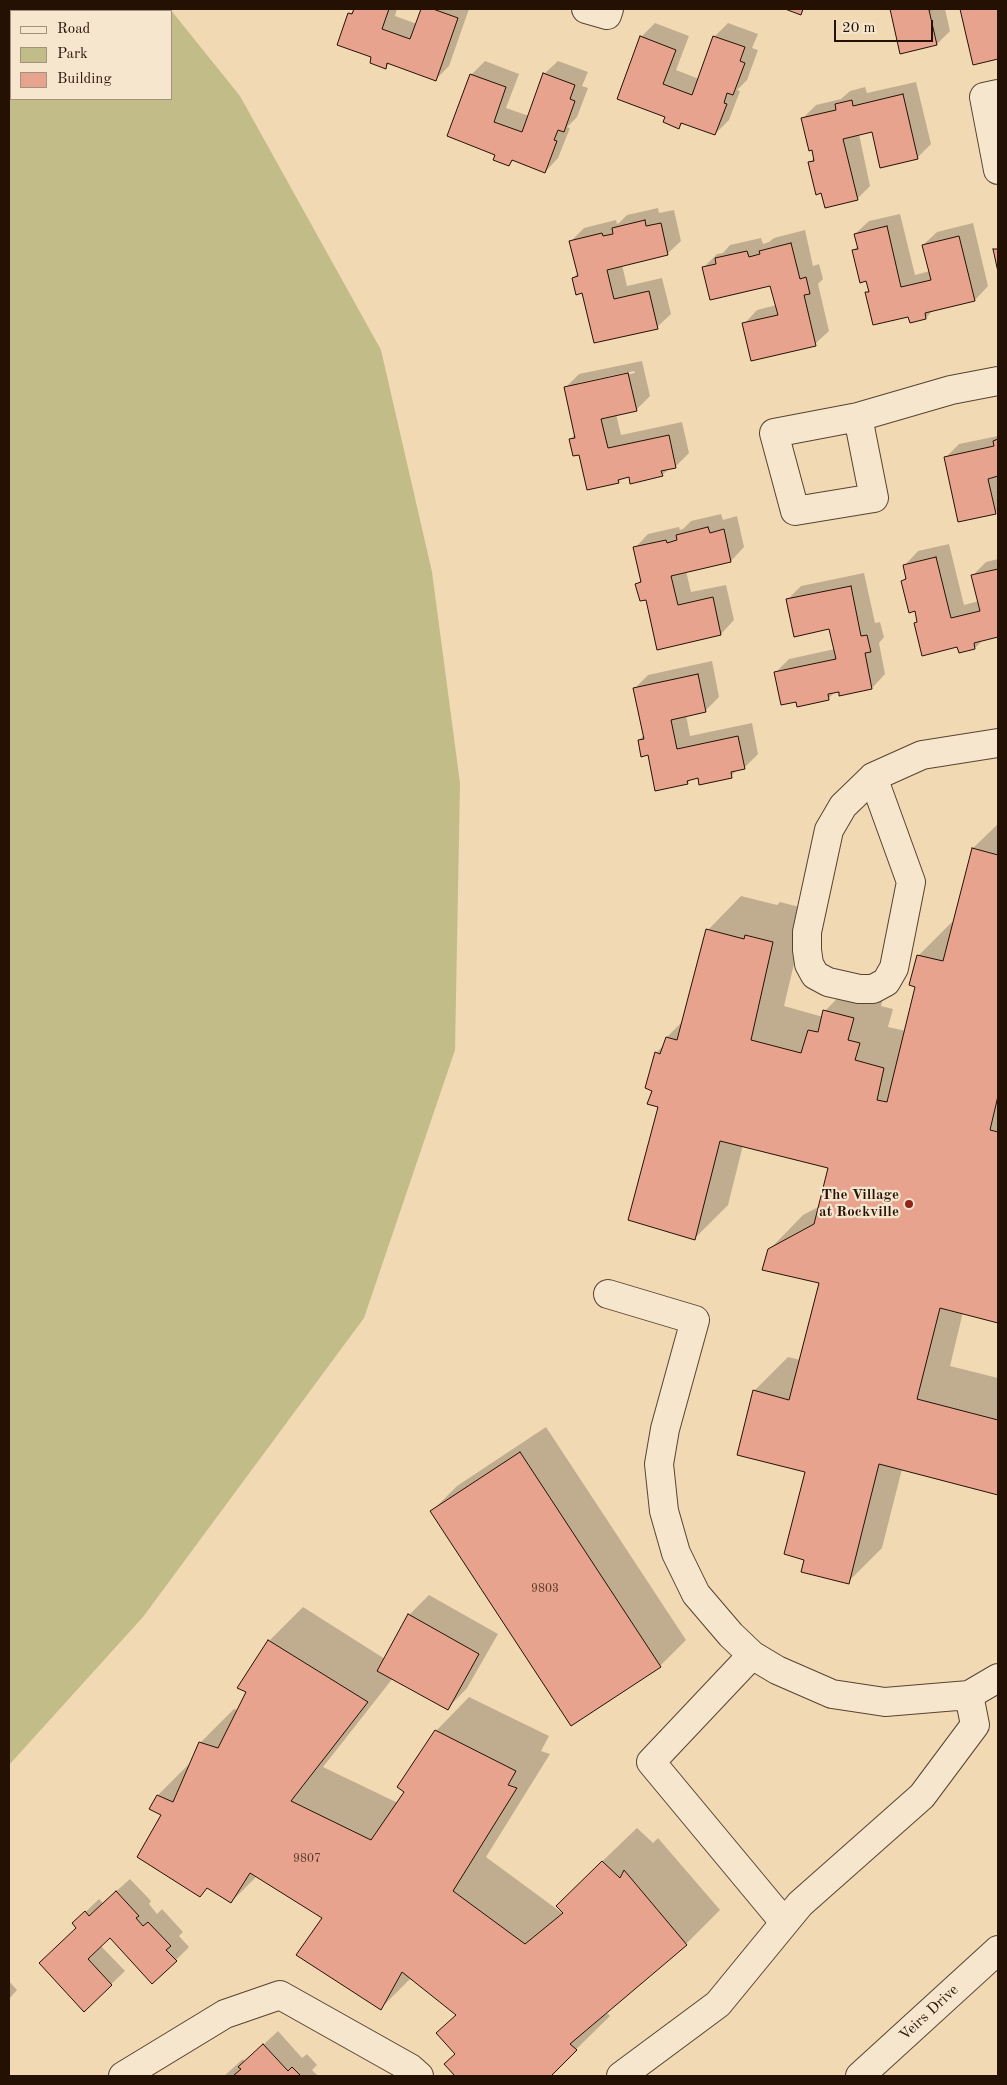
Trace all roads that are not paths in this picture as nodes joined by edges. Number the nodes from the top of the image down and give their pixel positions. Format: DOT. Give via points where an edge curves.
graph roads {
  1 [pos="586,9"];
  2 [pos="609,9"];
  3 [pos="998,94"];
  4 [pos="998,170"];
  5 [pos="998,382"];
  6 [pos="858,417"];
  7 [pos="998,743"];
  8 [pos="873,778"];
  9 [pos="608,1294"];
  10 [pos="752,1655"];
  11 [pos="998,1678"];
  12 [pos="969,1696"];
  13 [pos="784,1922"];
  14 [pos="998,1950"];
  15 [pos="123,2076"];
  16 [pos="419,2076"];
  17 [pos="621,2076"];
  18 [pos="860,2076"];
  1 -- 2 [label="street" via="607,15"];
  3 -- 4 [label="street" via="984,97"];
  5 -- 6 [label="street" via="951,390"];
  7 -- 8 [label="street" via="922,755"];
  8 -- 8 [label="street" via="843,806 829,830 807,932 808,957 815,975 828,982 859,989 873,989 886,982 894,968 911,882"];
  9 -- 10 [label="street" via="695,1320 664,1429 659,1464 664,1511 676,1553 696,1594"];
  10 -- 12 [label="street" via="777,1670 832,1694 885,1702"];
  10 -- 13 [label="street" via="651,1762"];
  11 -- 12 [label="street"];
  12 -- 13 [label="street" via="975,1725 922,1796 800,1904"];
  13 -- 17 [label="street" via="718,2004"];
  14 -- 18 [label="street, Veirs Drive"];
  15 -- 16 [label="street" via="225,2014 280,1995"];
}
